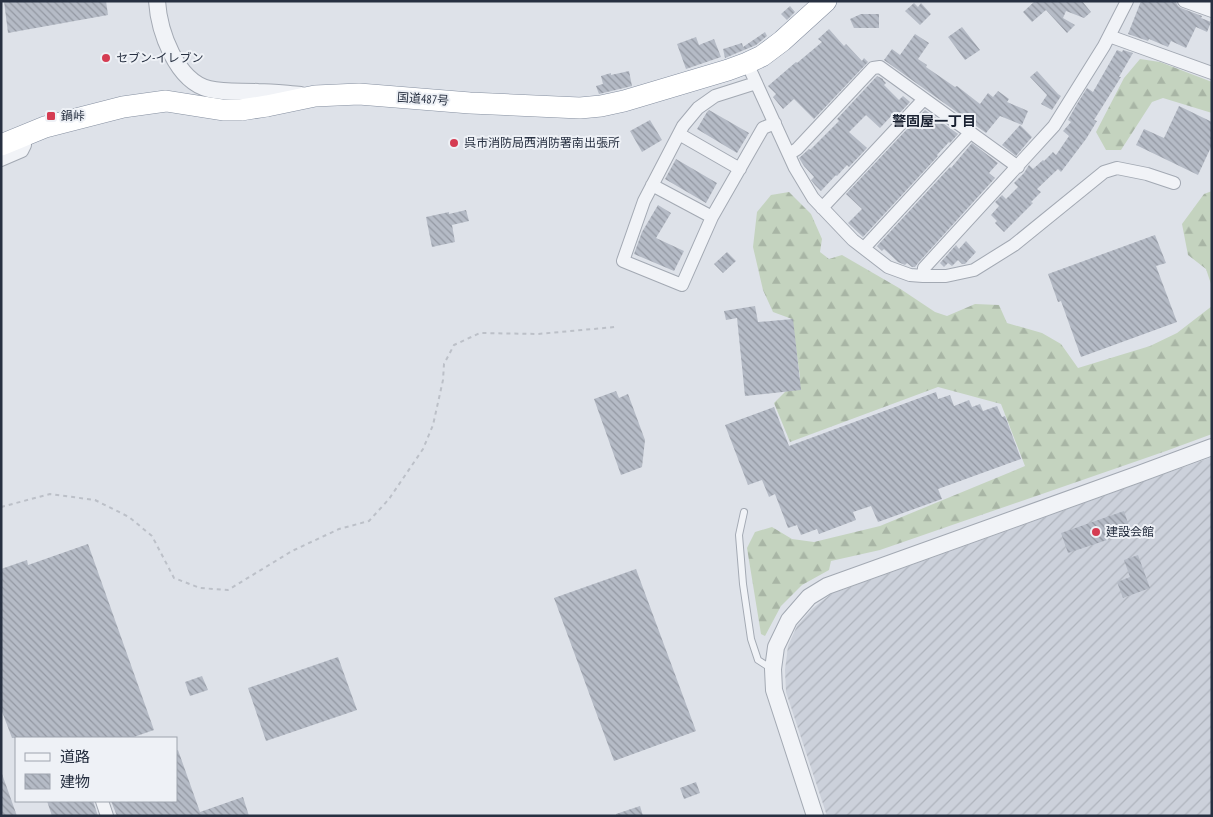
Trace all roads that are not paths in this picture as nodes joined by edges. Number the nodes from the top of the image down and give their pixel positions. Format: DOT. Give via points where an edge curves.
graph roads {
  1 [pos="157,1"];
  2 [pos="826,1"];
  3 [pos="1127,1"];
  4 [pos="1184,1"];
  5 [pos="1212,11"];
  6 [pos="1110,36"];
  7 [pos="747,63"];
  8 [pos="1212,73"];
  9 [pos="756,84"];
  10 [pos="315,96"];
  11 [pos="924,99"];
  12 [pos="774,123"];
  13 [pos="970,132"];
  14 [pos="678,134"];
  15 [pos="23,136"];
  16 [pos="1,145"];
  17 [pos="789,154"];
  18 [pos="1,160"];
  19 [pos="1018,167"];
  20 [pos="740,169"];
  21 [pos="1174,183"];
  22 [pos="652,185"];
  23 [pos="822,208"];
  24 [pos="712,217"];
  25 [pos="864,248"];
  26 [pos="923,276"];
  27 [pos="1212,446"];
  28 [pos="744,512"];
  29 [pos="773,669"];
  30 [pos="102,802"];
  31 [pos="107,816"];
  32 [pos="815,816"];
  1 -- 10 [label="street" via="170,51 192,81 207,89 222,91"];
  2 -- 7 [label="highway, 国道487号" via="782,41"];
  3 -- 6 [label="street"];
  4 -- 5 [label="street"];
  6 -- 8 [label="street"];
  6 -- 19 [label="street" via="1054,126"];
  7 -- 9 [label="street"];
  7 -- 10 [label="highway, 国道487号" via="624,101 580,108 359,94"];
  9 -- 12 [label="street"];
  9 -- 14 [label="street" via="716,96 698,108"];
  10 -- 15 [label="highway, 国道487号" via="241,110 166,101 123,107 45,127"];
  11 -- 13 [label="street"];
  11 -- 17 [label="street" via="880,67 873,68"];
  11 -- 23 [label="street"];
  12 -- 17 [label="street"];
  12 -- 20 [label="street" via="763,128"];
  13 -- 19 [label="street"];
  13 -- 25 [label="street"];
  14 -- 20 [label="street"];
  14 -- 22 [label="street"];
  15 -- 16 [label="highway, 国道487号"];
  15 -- 18 [label="street" via="25,145 22,150"];
  17 -- 23 [label="street"];
  19 -- 26 [label="street" via="924,268"];
  20 -- 24 [label="street"];
  21 -- 26 [label="street" via="1117,168 1104,172 1014,245 974,270 946,276"];
  22 -- 24 [label="street"];
  22 -- 24 [label="street" via="623,261 682,285"];
  23 -- 25 [label="street"];
  25 -- 26 [label="street" via="888,267"];
  27 -- 29 [label="street" via="827,586 809,597 789,620 776,647"];
  28 -- 29 [label="lane" via="739,535 751,639 758,660"];
  29 -- 32 [label="street" via="774,690"];
  30 -- 31 [label="street"];
}
